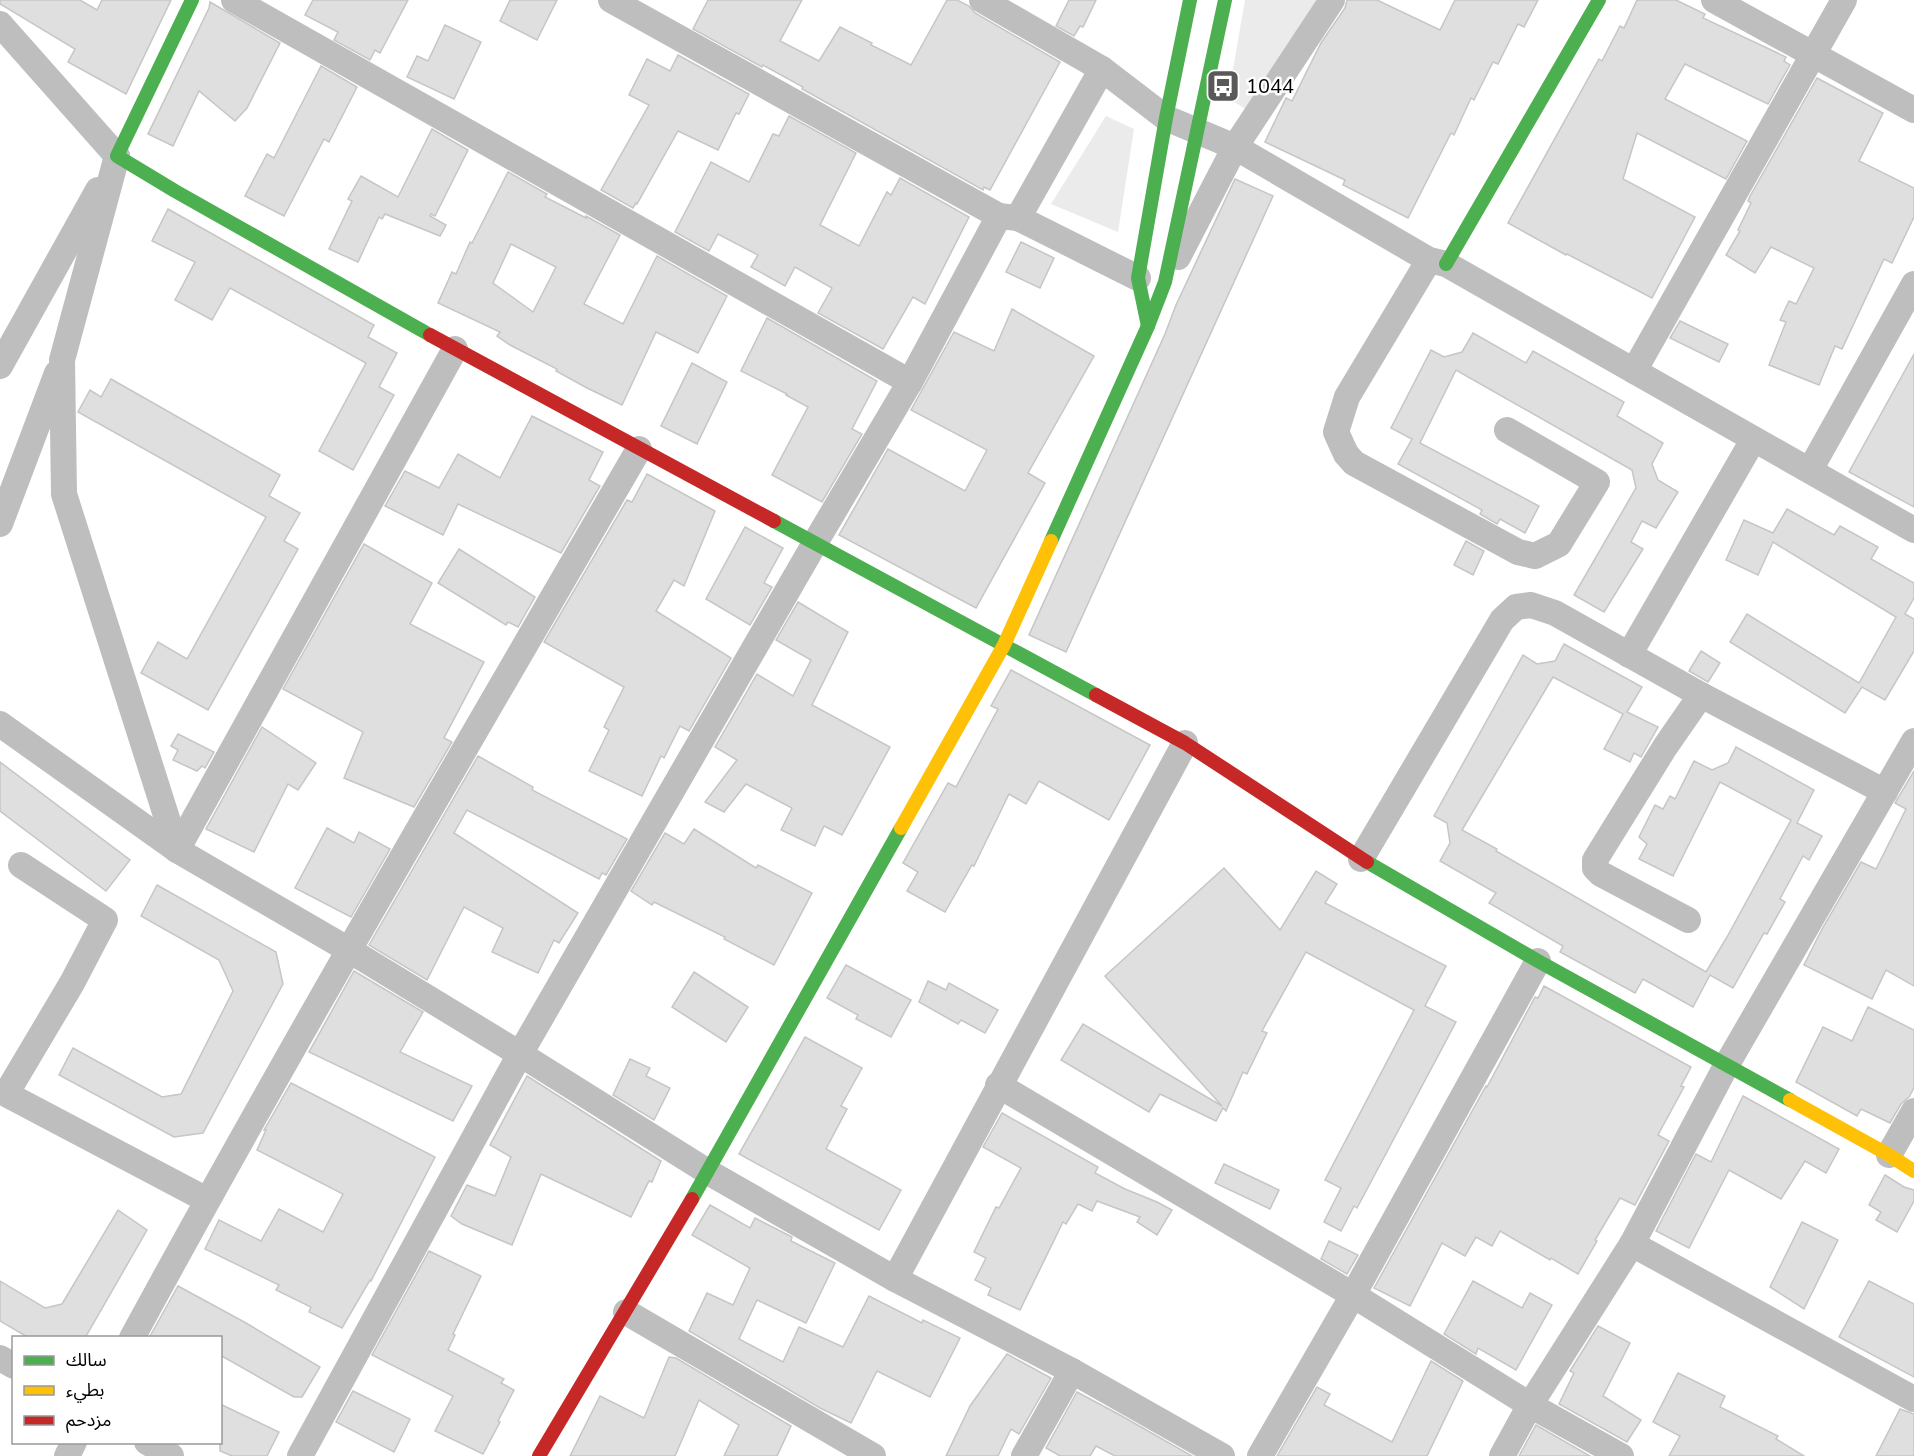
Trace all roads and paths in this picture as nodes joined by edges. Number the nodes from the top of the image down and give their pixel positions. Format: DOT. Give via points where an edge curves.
graph roads {
  1 [pos="192,0"];
  2 [pos="234,0"];
  3 [pos="611,0"];
  4 [pos="982,0"];
  5 [pos="1190,0"];
  6 [pos="1225,0"];
  7 [pos="1332,0"];
  8 [pos="1599,0"];
  9 [pos="1714,0"];
  10 [pos="1844,0"];
  11 [pos="4,41"];
  12 [pos="1812,56"];
  13 [pos="1102,69"];
  14 [pos="1914,110"];
  15 [pos="1166,118"];
  16 [pos="1198,131"];
  17 [pos="1235,147"];
  18 [pos="117,156"];
  19 [pos="1009,217"];
  20 [pos="1437,262"];
  21 [pos="1138,278"];
  22 [pos="1165,282"];
  23 [pos="1914,284"];
  24 [pos="1148,326"];
  25 [pos="455,349"];
  26 [pos="62,360"];
  27 [pos="0,366"];
  28 [pos="1634,371"];
  29 [pos="910,382"];
  30 [pos="1507,430"];
  31 [pos="1753,440"];
  32 [pos="639,449"];
  33 [pos="1810,470"];
  34 [pos="0,524"];
  35 [pos="1914,530"];
  36 [pos="815,543"];
  37 [pos="1004,645"];
  38 [pos="1629,655"];
  39 [pos="1701,695"];
  40 [pos="0,724"];
  41 [pos="1914,741"];
  42 [pos="1185,743"];
  43 [pos="1885,792"];
  44 [pos="177,850"];
  45 [pos="1360,859"];
  46 [pos="21,865"];
  47 [pos="1688,920"];
  48 [pos="349,950"];
  49 [pos="1538,962"];
  50 [pos="520,1054"];
  51 [pos="1726,1066"];
  52 [pos="999,1085"];
  53 [pos="3,1100"];
  54 [pos="1914,1111"];
  55 [pos="1889,1155"];
  56 [pos="1914,1171"];
  57 [pos="708,1172"];
  58 [pos="207,1200"];
  59 [pos="1632,1244"];
  60 [pos="895,1279"];
  61 [pos="1353,1295"];
  62 [pos="626,1312"];
  63 [pos="133,1336"];
  64 [pos="1072,1371"];
  65 [pos="1914,1399"];
  66 [pos="1530,1405"];
  67 [pos="149,1444"];
  68 [pos="171,1456"];
  69 [pos="300,1456"];
  70 [pos="539,1456"];
  71 [pos="873,1456"];
  72 [pos="1024,1456"];
  73 [pos="1222,1456"];
  74 [pos="1260,1456"];
  75 [pos="1502,1456"];
  76 [pos="1621,1456"];
  1 -- 18 [label="street"];
  2 -- 29 [label="street"];
  3 -- 19 [label="street"];
  4 -- 13 [label="street"];
  5 -- 15 [label="street"];
  6 -- 16 [label="street"];
  7 -- 17 [label="street"];
  8 -- 20 [label="street"];
  9 -- 12 [label="street"];
  10 -- 12 [label="street"];
  11 -- 18 [label="street"];
  12 -- 14 [label="street"];
  12 -- 28 [label="street"];
  13 -- 15 [label="street"];
  13 -- 19 [label="street"];
  15 -- 16 [label="street"];
  15 -- 21 [label="street"];
  16 -- 17 [label="street"];
  16 -- 22 [label="street"];
  17 -- 20 [label="street"];
  17 -- 22 [label="street"];
  18 -- 25 [label="street"];
  18 -- 26 [label="street"];
  18 -- 27 [label="street"];
  19 -- 21 [label="street"];
  19 -- 29 [label="street"];
  20 -- 28 [label="street"];
  20 -- 30 [label="street" via="1347,397 1336,432 1354,463 1518,552 1535,556 1559,544 1597,482"];
  21 -- 24 [label="street"];
  22 -- 24 [label="street"];
  23 -- 33 [label="street"];
  24 -- 37 [label="street"];
  25 -- 32 [label="street"];
  25 -- 44 [label="street"];
  26 -- 34 [label="street"];
  26 -- 44 [label="street" via="64,494"];
  28 -- 31 [label="street"];
  29 -- 36 [label="street"];
  31 -- 33 [label="street"];
  31 -- 38 [label="street"];
  32 -- 36 [label="street"];
  32 -- 48 [label="street"];
  33 -- 35 [label="street"];
  36 -- 37 [label="street"];
  36 -- 50 [label="street"];
  37 -- 42 [label="street"];
  37 -- 57 [label="street"];
  38 -- 39 [label="street"];
  38 -- 45 [label="street" via="1555,613 1531,605 1516,607 1502,620"];
  39 -- 43 [label="street"];
  39 -- 47 [label="street" via="1594,860 1601,874"];
  40 -- 44 [label="street"];
  41 -- 43 [label="street"];
  42 -- 45 [label="street"];
  42 -- 52 [label="street"];
  43 -- 51 [label="street"];
  44 -- 48 [label="street"];
  45 -- 49 [label="street"];
  46 -- 53 [label="street" via="105,920"];
  48 -- 50 [label="street"];
  48 -- 58 [label="street"];
  49 -- 51 [label="street"];
  49 -- 61 [label="street"];
  50 -- 57 [label="street"];
  50 -- 69 [label="street"];
  51 -- 55 [label="street"];
  51 -- 59 [label="street"];
  52 -- 60 [label="street"];
  52 -- 61 [label="street"];
  53 -- 58 [label="street"];
  54 -- 55 [label="street"];
  55 -- 56 [label="street"];
  57 -- 60 [label="street"];
  57 -- 62 [label="street"];
  58 -- 63 [label="street"];
  59 -- 65 [label="street"];
  59 -- 66 [label="street"];
  60 -- 64 [label="street"];
  61 -- 66 [label="street"];
  61 -- 74 [label="street"];
  62 -- 70 [label="street"];
  62 -- 71 [label="street"];
  64 -- 72 [label="street"];
  64 -- 73 [label="street"];
  66 -- 75 [label="street"];
  66 -- 76 [label="street"];
  67 -- 68 [label="street"];
}
